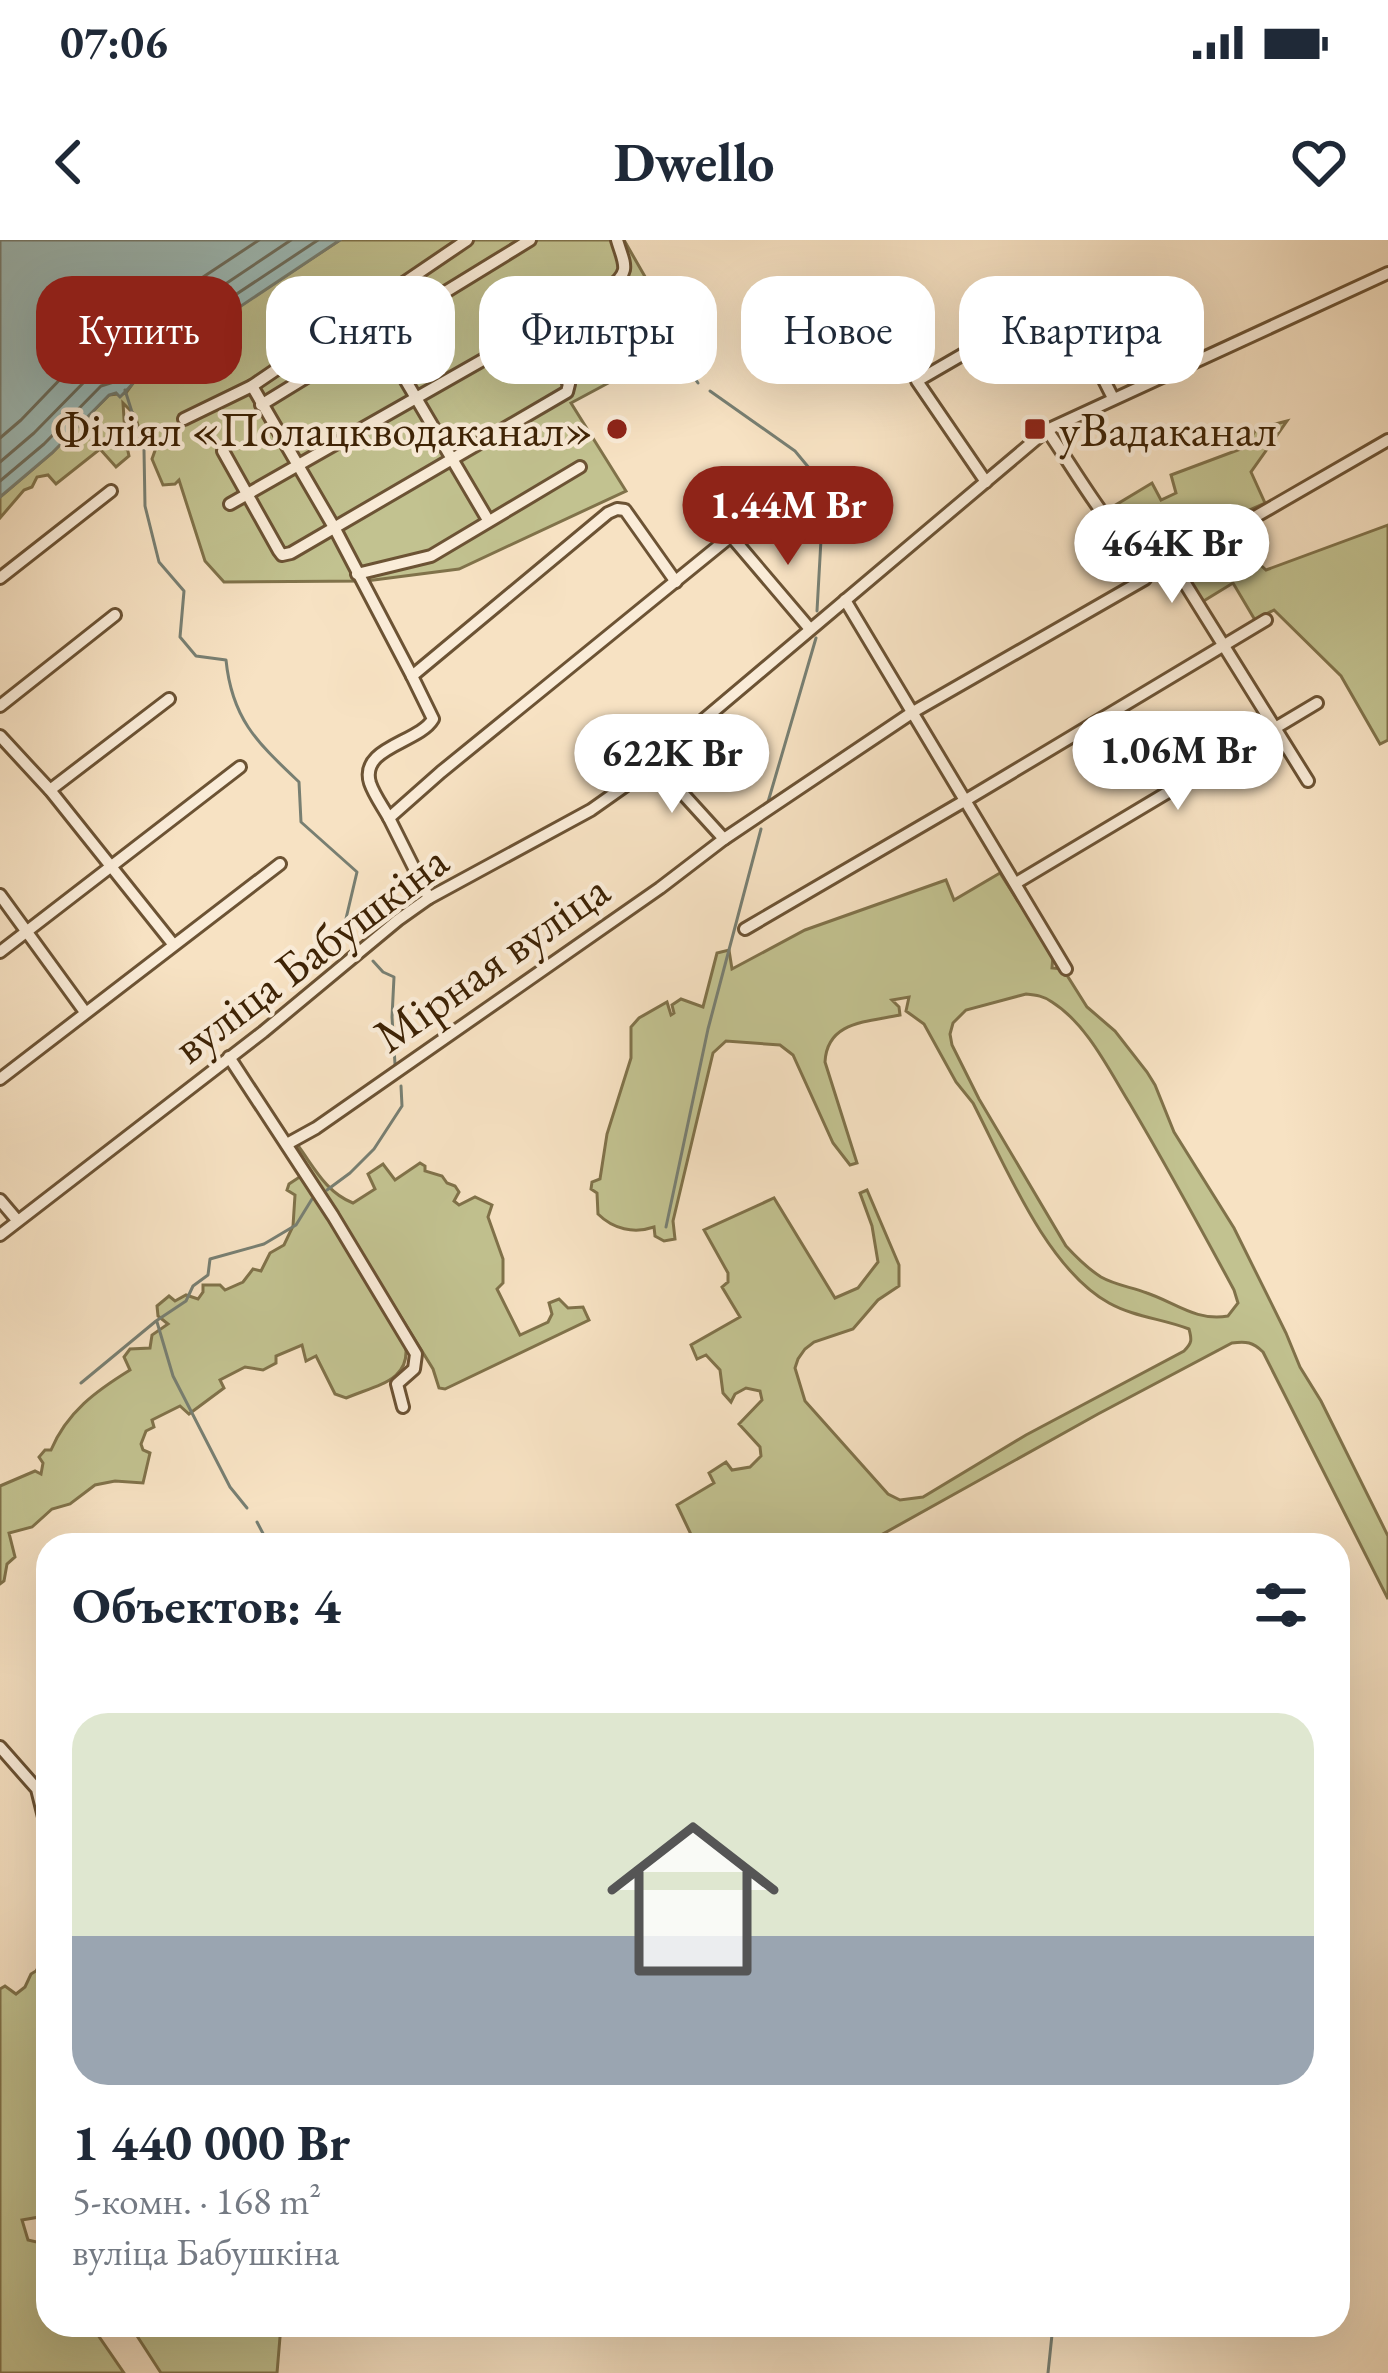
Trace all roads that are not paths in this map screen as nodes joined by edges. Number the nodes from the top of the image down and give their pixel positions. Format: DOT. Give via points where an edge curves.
graph roads {
  1 [pos="467,240"];
  2 [pos="530,240"];
  3 [pos="617,240"];
  4 [pos="1388,273"];
  5 [pos="412,276"];
  6 [pos="623,276"];
  7 [pos="455,286"];
  8 [pos="479,361"];
  9 [pos="266,376"];
  10 [pos="296,384"];
  11 [pos="407,384"];
  12 [pos="568,384"];
  13 [pos="252,386"];
  14 [pos="415,397"];
  15 [pos="1114,398"];
  16 [pos="261,405"];
  17 [pos="184,419"];
  18 [pos="1047,430"];
  19 [pos="1388,440"];
  20 [pos="223,451"];
  21 [pos="454,458"];
  22 [pos="298,465"];
  23 [pos="580,467"];
  24 [pos="986,482"];
  25 [pos="110,491"];
  26 [pos="246,493"];
  27 [pos="230,504"];
  28 [pos="488,520"];
  29 [pos="1246,522"];
  30 [pos="335,529"];
  31 [pos="1154,562"];
  32 [pos="357,574"];
  33 [pos="0,578"];
  34 [pos="676,582"];
  35 [pos="845,600"];
  36 [pos="115,615"];
  37 [pos="1266,620"];
  38 [pos="810,629"];
  39 [pos="1225,644"];
  40 [pos="412,676"];
  41 [pos="169,699"];
  42 [pos="1317,704"];
  43 [pos="0,706"];
  44 [pos="913,712"];
  45 [pos="1275,728"];
  46 [pos="0,736"];
  47 [pos="654,762"];
  48 [pos="240,767"];
  49 [pos="1308,781"];
  50 [pos="50,790"];
  51 [pos="966,800"];
  52 [pos="389,818"];
  53 [pos="724,838"];
  54 [pos="280,864"];
  55 [pos="110,868"];
  56 [pos="1016,884"];
  57 [pos="0,895"];
  58 [pos="429,898"];
  59 [pos="745,929"];
  60 [pos="28,931"];
  61 [pos="173,944"];
  62 [pos="0,952"];
  63 [pos="1066,969"];
  64 [pos="85,1012"];
  65 [pos="229,1057"];
  66 [pos="0,1079"];
  67 [pos="287,1144"];
  68 [pos="0,1200"];
  69 [pos="17,1220"];
  70 [pos="0,1234"];
  71 [pos="404,1407"];
  72 [pos="0,1748"];
  73 [pos="36,1788"];
  1 -- 5 [label="street"];
  2 -- 7 [label="street"];
  3 -- 6 [label="street"];
  4 -- 15 [label="street, вуліца Бабушкіна"];
  8 -- 14 [label="street"];
  9 -- 13 [label="street"];
  10 -- 16 [label="street"];
  11 -- 14 [label="street"];
  12 -- 21 [label="street"];
  13 -- 16 [label="street"];
  13 -- 17 [label="street"];
  14 -- 21 [label="street"];
  14 -- 22 [label="street"];
  15 -- 18 [label="street, вуліца Бабушкіна"];
  15 -- 24 [label="street" via="1061,297 917,381"];
  16 -- 22 [label="street"];
  18 -- 24 [label="street, вуліца Бабушкіна"];
  18 -- 31 [label="street" via="1123,538"];
  19 -- 29 [label="street"];
  20 -- 26 [label="street"];
  21 -- 28 [label="street"];
  21 -- 30 [label="street"];
  22 -- 26 [label="street"];
  22 -- 30 [label="street"];
  23 -- 28 [label="street"];
  24 -- 35 [label="street, вуліца Бабушкіна"];
  25 -- 33 [label="street"];
  26 -- 27 [label="street"];
  26 -- 30 [label="street" via="282,555"];
  28 -- 32 [label="street" via="431,556"];
  30 -- 32 [label="street"];
  31 -- 39 [label="street" via="1181,578"];
  31 -- 44 [label="street, Мірная вуліца" via="1145,578"];
  32 -- 40 [label="street"];
  34 -- 38 [label="street" via="731,536"];
  34 -- 40 [label="street" via="625,510 616,509"];
  34 -- 52 [label="street"];
  35 -- 38 [label="street, вуліца Бабушкіна"];
  35 -- 44 [label="street"];
  36 -- 43 [label="street"];
  37 -- 39 [label="street"];
  38 -- 47 [label="street, вуліца Бабушкіна"];
  39 -- 45 [label="street"];
  39 -- 51 [label="street"];
  40 -- 52 [label="street" via="433,718 370,765 368,780"];
  41 -- 50 [label="street"];
  42 -- 45 [label="street"];
  44 -- 51 [label="street"];
  44 -- 53 [label="street, Мірная вуліца"];
  45 -- 49 [label="street"];
  45 -- 56 [label="street"];
  46 -- 50 [label="street"];
  47 -- 53 [label="street"];
  47 -- 58 [label="street, вуліца Бабушкіна" via="591,810"];
  48 -- 55 [label="street"];
  50 -- 55 [label="street"];
  51 -- 56 [label="street"];
  51 -- 59 [label="street"];
  52 -- 58 [label="street"];
  53 -- 67 [label="street, Мірная вуліца"];
  54 -- 61 [label="street"];
  55 -- 60 [label="street"];
  55 -- 61 [label="street"];
  56 -- 63 [label="street"];
  57 -- 60 [label="street"];
  58 -- 65 [label="street, вуліца Бабушкіна"];
  60 -- 62 [label="street"];
  60 -- 64 [label="street"];
  61 -- 64 [label="street"];
  64 -- 66 [label="street"];
  65 -- 67 [label="street"];
  65 -- 69 [label="street, вуліца Бабушкіна"];
  67 -- 71 [label="street" via="416,1354 414,1369 397,1384"];
  68 -- 69 [label="street"];
  69 -- 70 [label="street, вуліца Бабушкіна"];
  72 -- 73 [label="street"];
}
